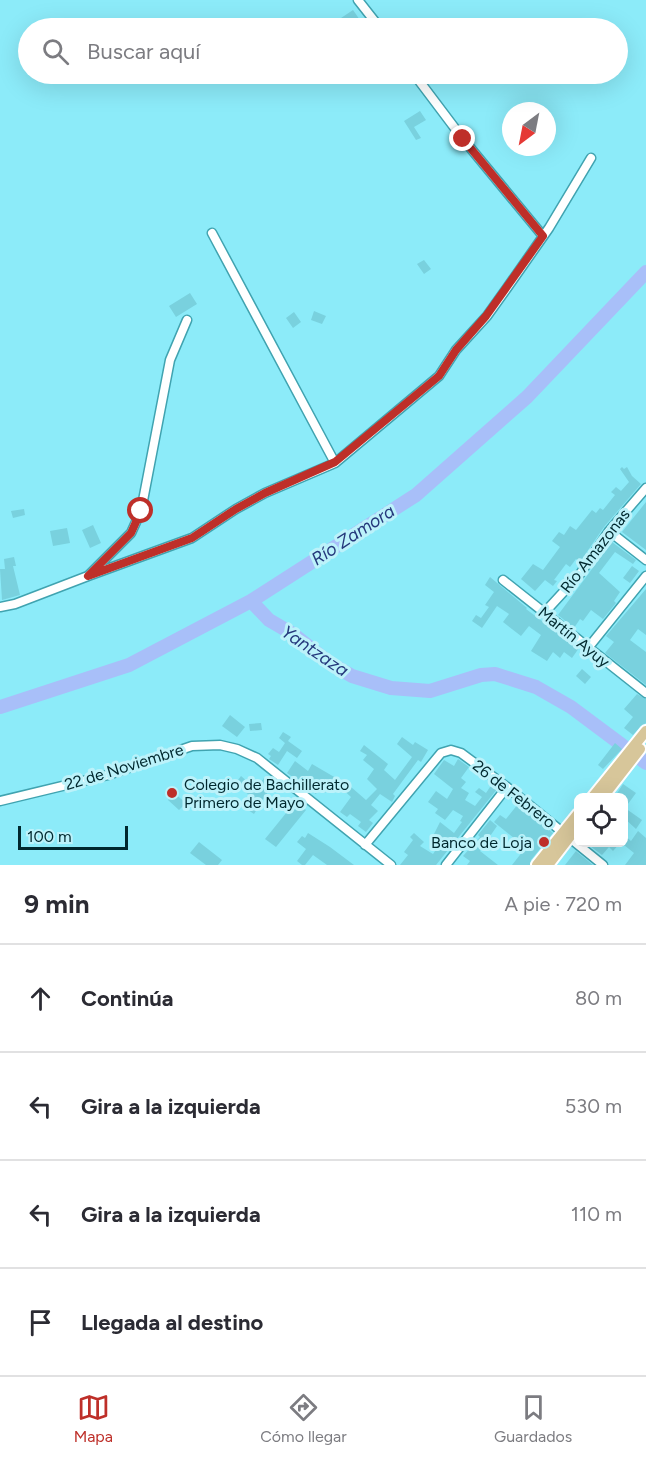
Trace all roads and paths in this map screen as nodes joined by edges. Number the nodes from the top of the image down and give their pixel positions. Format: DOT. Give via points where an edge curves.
graph roads {
  1 [pos="358,0"];
  2 [pos="372,18"];
  3 [pos="422,84"];
  4 [pos="591,158"];
  5 [pos="212,233"];
  6 [pos="543,236"];
  7 [pos="187,320"];
  8 [pos="335,462"];
  9 [pos="646,488"];
  10 [pos="609,531"];
  11 [pos="646,560"];
  12 [pos="88,576"];
  13 [pos="646,576"];
  14 [pos="503,580"];
  15 [pos="0,608"];
  16 [pos="544,613"];
  17 [pos="588,648"];
  18 [pos="646,693"];
  19 [pos="646,732"];
  20 [pos="646,742"];
  21 [pos="616,773"];
  22 [pos="507,787"];
  23 [pos="597,793"];
  24 [pos="605,793"];
  25 [pos="0,801"];
  26 [pos="574,822"];
  27 [pos="574,830"];
  28 [pos="566,836"];
  29 [pos="365,845"];
  30 [pos="391,865"];
  31 [pos="446,865"];
  32 [pos="537,865"];
  33 [pos="548,865"];
  34 [pos="603,865"];
  1 -- 2 [label="street"];
  3 -- 6 [label="street"];
  4 -- 6 [label="street"];
  5 -- 8 [label="street"];
  6 -- 8 [label="street" via="439,376"];
  7 -- 12 [label="street" via="170,360 141,511 131,533"];
  8 -- 12 [label="street" via="265,493 192,538"];
  9 -- 10 [label="street, Río Amazonas"];
  10 -- 11 [label="street"];
  10 -- 16 [label="street, Río Amazonas" via="580,574"];
  12 -- 15 [label="street"];
  13 -- 17 [label="street"];
  14 -- 16 [label="street, Martín Ayuy"];
  16 -- 17 [label="street, Martín Ayuy"];
  17 -- 18 [label="street, Martín Ayuy"];
  19 -- 21 [label="main road"];
  20 -- 21 [label="main road"];
  21 -- 23 [label="main road"];
  21 -- 24 [label="main road"];
  22 -- 28 [label="street, 26 de Febrero"];
  22 -- 29 [label="street, 26 de Febrero" via="461,753 441,753"];
  22 -- 31 [label="street"];
  25 -- 29 [label="street, 22 de Noviembre" via="108,775 192,746 220,745 257,759"];
  26 -- 28 [label="main road"];
  27 -- 28 [label="main road"];
  28 -- 32 [label="main road"];
  28 -- 33 [label="main road"];
  28 -- 34 [label="street, 26 de Febrero"];
  29 -- 30 [label="street, 22 de Noviembre"];
}
